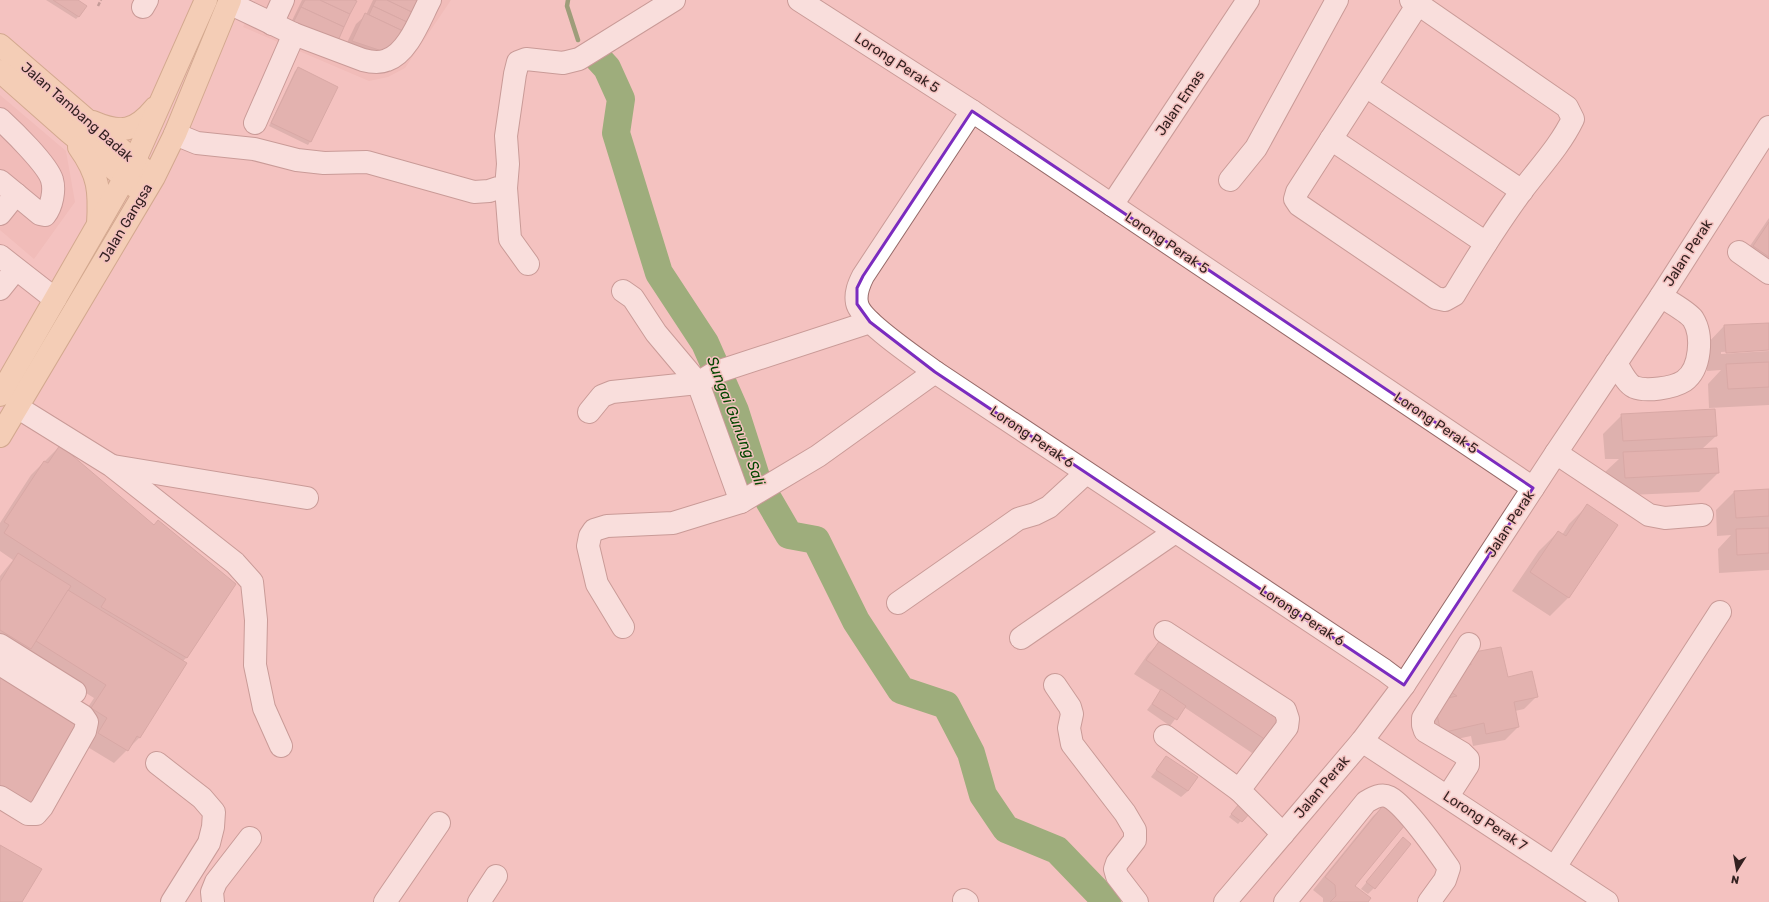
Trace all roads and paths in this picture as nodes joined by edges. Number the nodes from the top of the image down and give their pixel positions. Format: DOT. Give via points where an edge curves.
graph roads {
  1 [pos="101,0"];
  2 [pos="206,0"];
  3 [pos="283,0"];
  4 [pos="430,0"];
  5 [pos="674,0"];
  6 [pos="799,0"];
  7 [pos="1248,0"];
  8 [pos="1337,0"];
  9 [pos="229,2"];
  10 [pos="1415,2"];
  11 [pos="98,6"];
  12 [pos="272,24"];
  13 [pos="294,34"];
  14 [pos="0,45"];
  15 [pos="0,71"];
  16 [pos="1366,86"];
  17 [pos="162,99"];
  18 [pos="972,111"];
  19 [pos="1,123"];
  20 [pos="255,123"];
  21 [pos="76,125"];
  22 [pos="1769,126"];
  23 [pos="175,134"];
  24 [pos="1331,139"];
  25 [pos="129,171"];
  26 [pos="1230,180"];
  27 [pos="149,185"];
  28 [pos="8,187"];
  29 [pos="506,188"];
  30 [pos="1522,191"];
  31 [pos="1112,205"];
  32 [pos="0,214"];
  33 [pos="98,225"];
  34 [pos="1486,243"];
  35 [pos="1739,252"];
  36 [pos="8,262"];
  37 [pos="528,264"];
  38 [pos="1769,273"];
  39 [pos="0,288"];
  40 [pos="623,291"];
  41 [pos="1661,296"];
  42 [pos="55,299"];
  43 [pos="870,322"];
  44 [pos="1616,363"];
  45 [pos="935,372"];
  46 [pos="714,375"];
  47 [pos="9,401"];
  48 [pos="589,412"];
  49 [pos="0,436"];
  50 [pos="1556,453"];
  51 [pos="112,466"];
  52 [pos="1086,473"];
  53 [pos="1533,488"];
  54 [pos="758,492"];
  55 [pos="307,498"];
  56 [pos="1702,515"];
  57 [pos="1175,532"];
  58 [pos="898,603"];
  59 [pos="1720,612"];
  60 [pos="623,627"];
  61 [pos="1165,632"];
  62 [pos="1021,638"];
  63 [pos="1469,644"];
  64 [pos="0,645"];
  65 [pos="0,664"];
  66 [pos="1055,685"];
  67 [pos="1404,685"];
  68 [pos="75,692"];
  69 [pos="1165,736"];
  70 [pos="1362,741"];
  71 [pos="281,746"];
  72 [pos="157,763"];
  73 [pos="1239,790"];
  74 [pos="1448,796"];
  75 [pos="0,797"];
  76 [pos="439,823"];
  77 [pos="1283,834"];
  78 [pos="250,838"];
  79 [pos="1556,867"];
  80 [pos="496,876"];
  81 [pos="1228,901"];
  82 [pos="172,902"];
  83 [pos="213,902"];
  84 [pos="385,902"];
  85 [pos="479,902"];
  86 [pos="1137,902"];
  87 [pos="1285,902"];
  88 [pos="1428,902"];
  89 [pos="1607,902"];
  1 -- 11 [label="path"];
  2 -- 17 [label="main road, Jalan Gangsa"];
  3 -- 12 [label="street"];
  4 -- 13 [label="street" via="406,45 397,56 386,61 363,60"];
  5 -- 29 [label="street" via="580,59 563,62 526,59 518,62 506,136"];
  6 -- 18 [label="street, Lorong Perak 5"];
  7 -- 31 [label="street, Jalan Emas"];
  8 -- 26 [label="street" via="1256,148"];
  9 -- 12 [label="street"];
  9 -- 23 [label="main road, Jalan Gangsa"];
  10 -- 16 [label="street"];
  10 -- 30 [label="street" via="1567,107 1573,119 1567,132"];
  12 -- 13 [label="street"];
  13 -- 20 [label="street"];
  14 -- 21 [label="main road, Jalan Tambang Badak"];
  15 -- 21 [label="main road, Jalan Tambang Badak"];
  16 -- 24 [label="street"];
  16 -- 30 [label="street"];
  17 -- 21 [label="main road" via="141,123 127,129"];
  17 -- 25 [label="main road, Jalan Gangsa"];
  18 -- 31 [label="street, Lorong Perak 5"];
  18 -- 43 [label="street, Lorong Perak 6" via="863,276 858,288 857,304"];
  19 -- 28 [label="street" via="46,167 54,190 48,211 45,215 40,214"];
  21 -- 25 [label="main road, Jalan Tambang Badak"];
  21 -- 33 [label="main road" via="98,186"];
  22 -- 41 [label="street, Jalan Perak"];
  23 -- 27 [label="main road, Jalan Gangsa"];
  23 -- 29 [label="street" via="197,143 254,149 297,160 324,163 367,162 474,192"];
  24 -- 34 [label="street"];
  24 -- 34 [label="street" via="1295,199 1300,205 1436,298 1445,300 1454,295"];
  25 -- 27 [label="main road, Jalan Tambang Badak"];
  25 -- 33 [label="main road, Jalan Gangsa"];
  27 -- 47 [label="main road, Jalan Gangsa"];
  28 -- 32 [label="street"];
  29 -- 37 [label="street" via="510,239"];
  30 -- 34 [label="street"];
  31 -- 53 [label="street, Lorong Perak 5"];
  33 -- 42 [label="main road, Jalan Gangsa"];
  35 -- 38 [label="street"];
  36 -- 39 [label="street"];
  36 -- 42 [label="street"];
  40 -- 46 [label="street" via="633,298 656,333"];
  41 -- 44 [label="street, Jalan Perak"];
  41 -- 44 [label="street" via="1692,318 1697,327 1699,350 1693,370 1685,380 1666,388 1647,390 1634,387 1627,381"];
  42 -- 47 [label="main road, Jalan Gangsa"];
  43 -- 45 [label="street, Lorong Perak 6"];
  43 -- 46 [label="street"];
  44 -- 50 [label="street, Jalan Perak"];
  45 -- 52 [label="street, Lorong Perak 6"];
  45 -- 54 [label="street" via="818,456"];
  46 -- 48 [label="street" via="612,392 602,396"];
  46 -- 54 [label="street"];
  47 -- 49 [label="main road, Jalan Gangsa"];
  47 -- 51 [label="street"];
  50 -- 53 [label="street, Jalan Perak"];
  50 -- 56 [label="street" via="1649,515 1665,518"];
  51 -- 55 [label="street"];
  51 -- 71 [label="street" via="234,563 252,582 256,620 256,665 264,708"];
  52 -- 57 [label="street, Lorong Perak 6"];
  52 -- 58 [label="street" via="1049,507 1018,519"];
  53 -- 67 [label="street, Jalan Perak"];
  54 -- 60 [label="street" via="673,523 607,526 594,530 588,546 597,584"];
  57 -- 62 [label="street"];
  57 -- 67 [label="street, Lorong Perak 6"];
  59 -- 79 [label="street"];
  61 -- 73 [label="street" via="1285,710 1287,727"];
  63 -- 74 [label="street" via="1423,718 1425,731 1468,759 1468,765"];
  64 -- 68 [label="street"];
  65 -- 75 [label="street" via="83,716 87,722 81,738 36,814 28,814"];
  66 -- 86 [label="street" via="1072,714 1069,728 1072,744 1135,830 1135,840 1115,869 1117,876"];
  67 -- 70 [label="street, Jalan Perak"];
  69 -- 73 [label="street"];
  70 -- 74 [label="street, Lorong Perak 7"];
  70 -- 77 [label="street, Jalan Perak"];
  72 -- 82 [label="street" via="202,798 214,812 209,843"];
  73 -- 77 [label="street"];
  74 -- 79 [label="street, Lorong Perak 7"];
  76 -- 84 [label="street"];
  77 -- 81 [label="street, Jalan Perak"];
  78 -- 83 [label="street" via="216,882 212,892"];
  79 -- 89 [label="street, Lorong Perak 7"];
  80 -- 85 [label="street"];
  87 -- 88 [label="street" via="1366,802 1378,796 1388,797 1401,806 1449,868 1445,880"];
}
